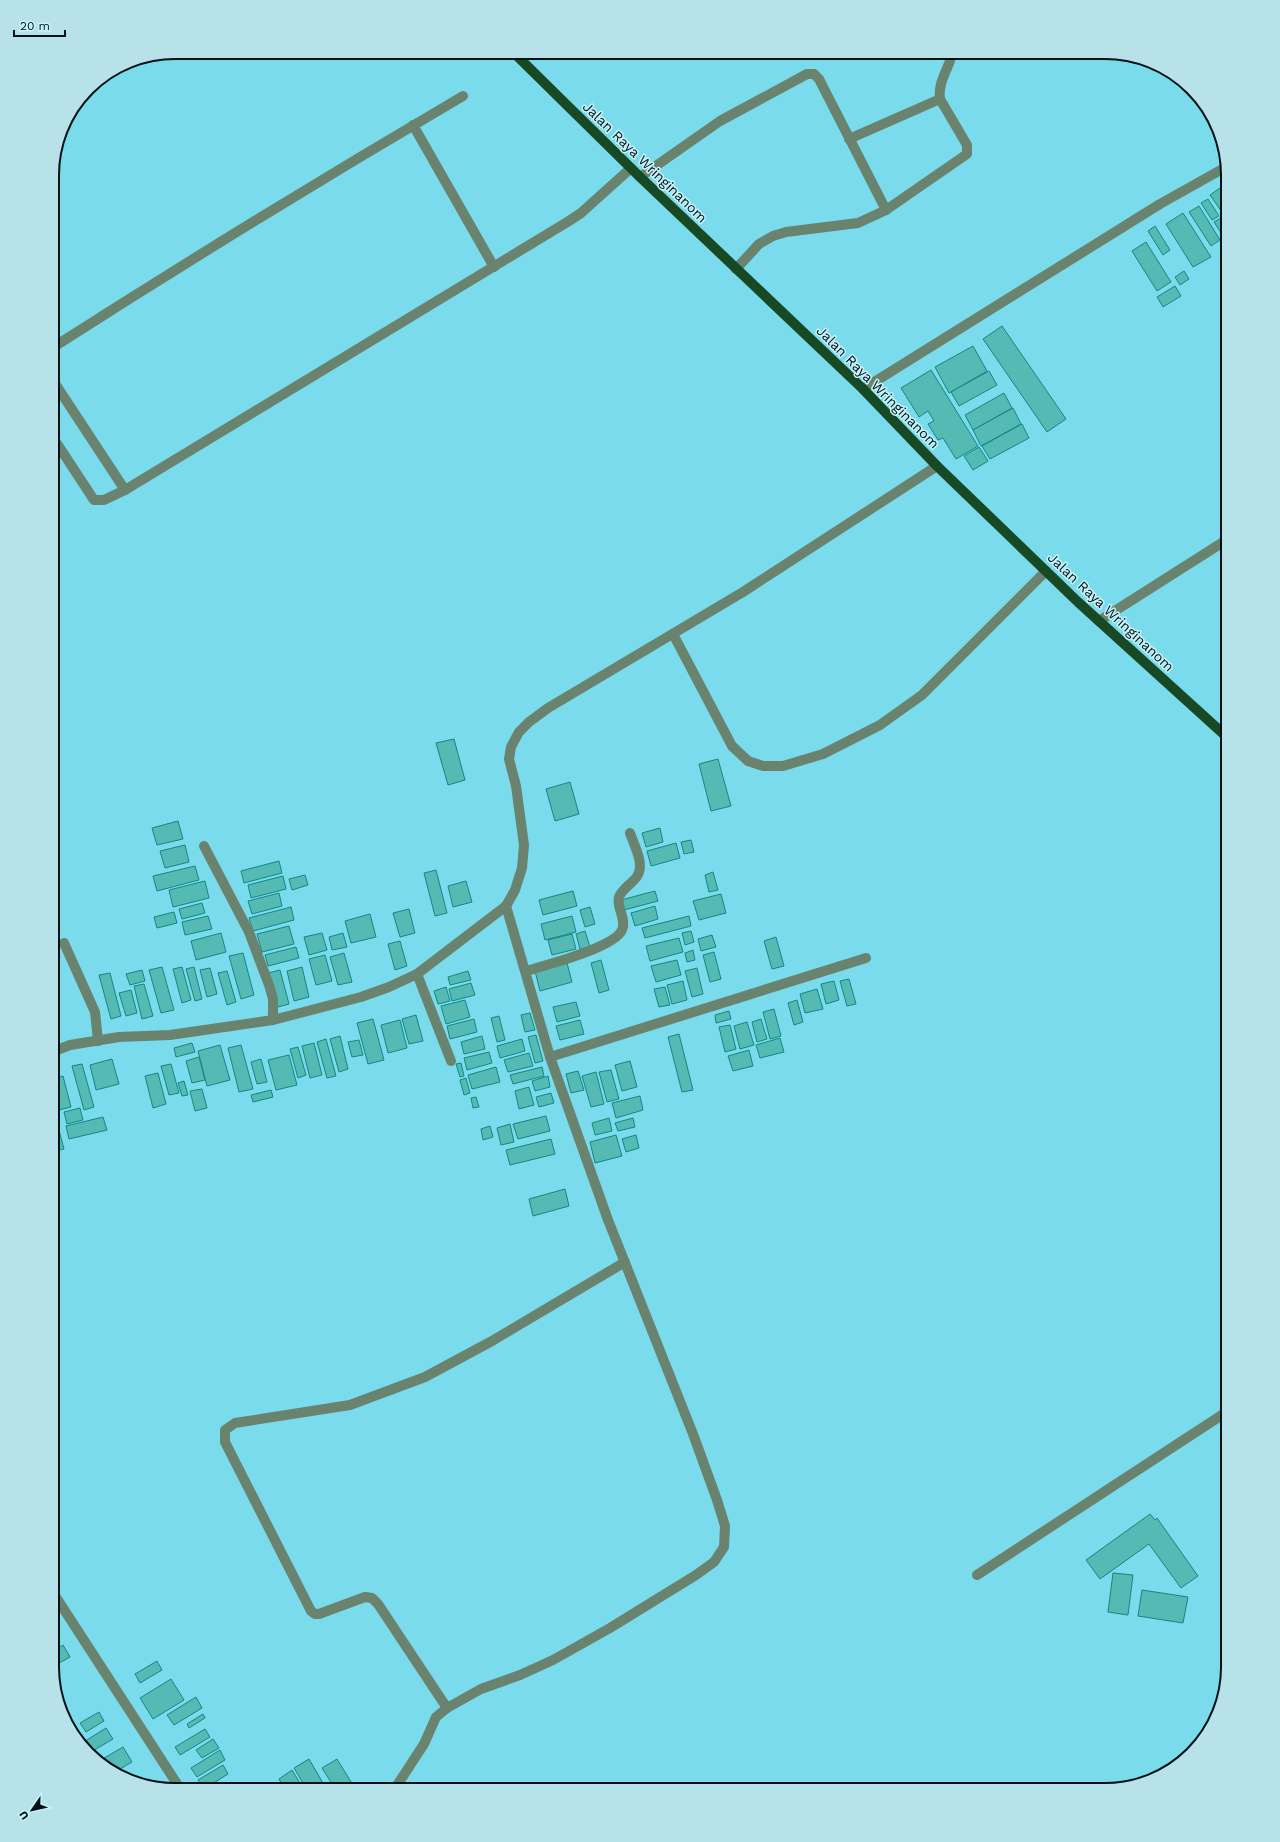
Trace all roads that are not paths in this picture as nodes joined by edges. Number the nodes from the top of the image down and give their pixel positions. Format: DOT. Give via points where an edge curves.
graph roads {
  1 [pos="520,59"];
  2 [pos="950,61"];
  3 [pos="463,96"];
  4 [pos="940,99"];
  5 [pos="413,125"];
  6 [pos="849,139"];
  7 [pos="631,168"];
  8 [pos="1221,170"];
  9 [pos="640,177"];
  10 [pos="886,210"];
  11 [pos="494,267"];
  12 [pos="736,269"];
  13 [pos="59,344"];
  14 [pos="863,389"];
  15 [pos="59,390"];
  16 [pos="59,447"];
  17 [pos="937,466"];
  18 [pos="125,490"];
  19 [pos="1221,545"];
  20 [pos="1046,571"];
  21 [pos="1099,621"];
  22 [pos="673,634"];
  23 [pos="1221,732"];
  24 [pos="630,834"];
  25 [pos="204,846"];
  26 [pos="506,906"];
  27 [pos="64,943"];
  28 [pos="866,958"];
  29 [pos="526,971"];
  30 [pos="417,974"];
  31 [pos="273,1020"];
  32 [pos="98,1041"];
  33 [pos="59,1049"];
  34 [pos="550,1057"];
  35 [pos="451,1061"];
  36 [pos="625,1262"];
  37 [pos="1221,1416"];
  38 [pos="977,1575"];
  39 [pos="59,1602"];
  40 [pos="446,1708"];
  41 [pos="176,1783"];
  42 [pos="399,1783"];
  1 -- 7 [label="main road, Jalan Raya Wringinanom"];
  2 -- 4 [label="street" via="940,84"];
  3 -- 5 [label="street"];
  4 -- 6 [label="street"];
  4 -- 10 [label="street" via="968,145 967,154"];
  5 -- 11 [label="street"];
  5 -- 13 [label="street"];
  6 -- 9 [label="street" via="819,78 814,74 807,74 720,121"];
  6 -- 10 [label="street"];
  7 -- 9 [label="main road, Jalan Raya Wringinanom"];
  7 -- 11 [label="street" via="581,213"];
  8 -- 14 [label="street" via="1160,204"];
  9 -- 12 [label="main road, Jalan Raya Wringinanom"];
  10 -- 12 [label="street" via="858,223 773,236 759,244"];
  11 -- 18 [label="street"];
  12 -- 14 [label="main road, Jalan Raya Wringinanom"];
  14 -- 17 [label="main road, Jalan Raya Wringinanom"];
  15 -- 18 [label="street"];
  16 -- 18 [label="street" via="94,500 104,500"];
  17 -- 20 [label="main road, Jalan Raya Wringinanom"];
  17 -- 22 [label="street" via="743,592"];
  19 -- 21 [label="street"];
  20 -- 21 [label="main road, Jalan Raya Wringinanom"];
  20 -- 22 [label="street" via="922,695 880,725 824,754 782,766 763,766 748,761 732,746"];
  21 -- 23 [label="main road, Jalan Raya Wringinanom"];
  22 -- 26 [label="street" via="548,708 519,732 511,747 509,759 516,786 524,845 522,868 515,890"];
  24 -- 29 [label="street" via="639,860 640,872 619,898 624,924 620,934 603,946"];
  25 -- 31 [label="street" via="249,932 273,999"];
  26 -- 29 [label="street"];
  26 -- 30 [label="street"];
  27 -- 32 [label="street" via="95,1012"];
  28 -- 34 [label="street"];
  29 -- 34 [label="street"];
  30 -- 31 [label="street" via="361,997"];
  30 -- 35 [label="street"];
  31 -- 32 [label="street" via="170,1035 119,1037"];
  32 -- 33 [label="street"];
  34 -- 36 [label="street"];
  36 -- 40 [label="street" via="717,1500 725,1526 724,1547 714,1562 696,1575 610,1628 553,1660 481,1689"];
  36 -- 40 [label="street" via="492,1341 425,1377 350,1405 235,1423 225,1430 225,1442 311,1612 319,1614 365,1597 372,1598"];
  37 -- 38 [label="street"];
  39 -- 41 [label="street"];
  40 -- 42 [label="street" via="436,1717 424,1744"];
}
